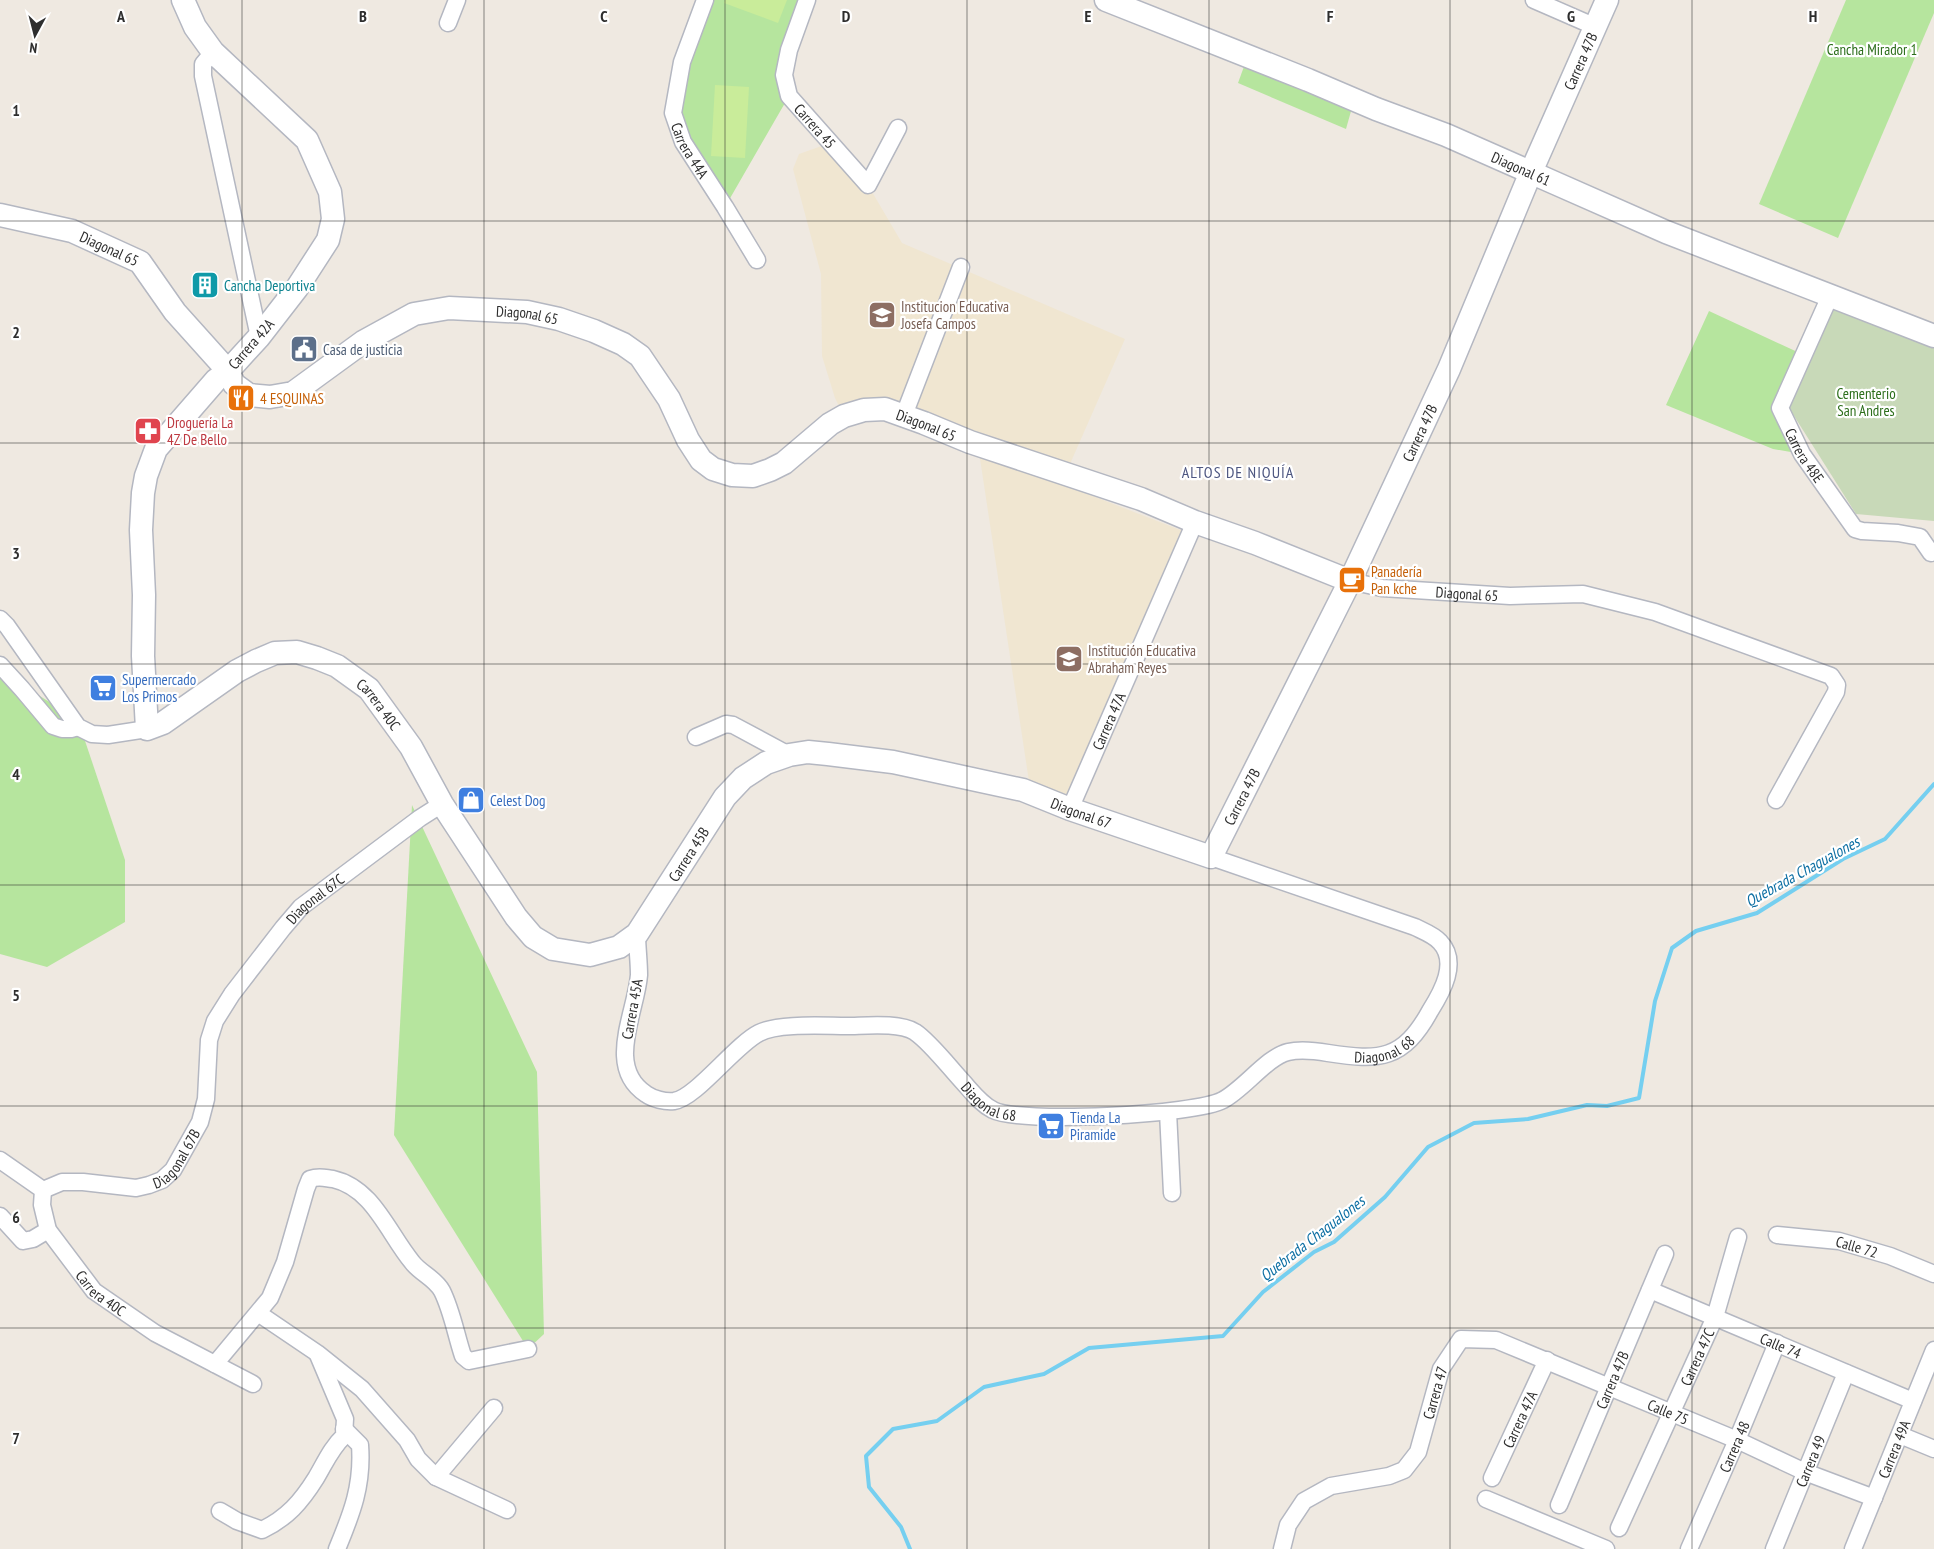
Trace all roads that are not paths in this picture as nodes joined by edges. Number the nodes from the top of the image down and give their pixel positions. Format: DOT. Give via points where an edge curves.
graph roads {
  1 [pos="183,0"];
  2 [pos="458,0"];
  3 [pos="807,0"];
  4 [pos="1106,0"];
  5 [pos="1534,0"];
  6 [pos="1607,0"];
  7 [pos="702,1"];
  8 [pos="448,23"];
  9 [pos="1596,27"];
  10 [pos="213,52"];
  11 [pos="898,128"];
  12 [pos="1531,172"];
  13 [pos="0,215"];
  14 [pos="757,260"];
  15 [pos="961,267"];
  16 [pos="1830,296"];
  17 [pos="1934,336"];
  18 [pos="259,337"];
  19 [pos="228,371"];
  20 [pos="904,415"];
  21 [pos="1195,522"];
  22 [pos="1931,553"];
  23 [pos="1350,581"];
  24 [pos="0,619"];
  25 [pos="0,665"];
  26 [pos="78,727"];
  27 [pos="147,729"];
  28 [pos="696,737"];
  29 [pos="789,755"];
  30 [pos="1776,800"];
  31 [pos="442,804"];
  32 [pos="1070,809"];
  33 [pos="1211,857"];
  34 [pos="637,934"];
  35 [pos="590,955"];
  36 [pos="1448,962"];
  37 [pos="215,1021"];
  38 [pos="624,1053"];
  39 [pos="1168,1112"];
  40 [pos="0,1160"];
  41 [pos="43,1190"];
  42 [pos="1172,1193"];
  43 [pos="0,1216"];
  44 [pos="48,1230"];
  45 [pos="1777,1234"];
  46 [pos="1738,1237"];
  47 [pos="1665,1254"];
  48 [pos="1934,1274"];
  49 [pos="1650,1290"];
  50 [pos="258,1313"];
  51 [pos="1715,1317"];
  52 [pos="1461,1339"];
  53 [pos="1777,1343"];
  54 [pos="528,1349"];
  55 [pos="1934,1350"];
  56 [pos="317,1353"];
  57 [pos="1546,1360"];
  58 [pos="215,1364"];
  59 [pos="1846,1373"];
  60 [pos="253,1384"];
  61 [pos="1610,1387"];
  62 [pos="1913,1401"];
  63 [pos="494,1408"];
  64 [pos="1671,1412"];
  65 [pos="344,1429"];
  66 [pos="1900,1435"];
  67 [pos="1737,1440"];
  68 [pos="1934,1449"];
  69 [pos="1805,1472"];
  70 [pos="436,1477"];
  71 [pos="1492,1478"];
  72 [pos="1874,1498"];
  73 [pos="1486,1499"];
  74 [pos="1559,1505"];
  75 [pos="507,1510"];
  76 [pos="220,1511"];
  77 [pos="1619,1528"];
  78 [pos="337,1549"];
  79 [pos="1282,1549"];
  80 [pos="1606,1549"];
  81 [pos="1689,1549"];
  82 [pos="1774,1549"];
  83 [pos="1853,1549"];
  1 -- 10 [label="street, Carrera 42A" via="195,27"];
  2 -- 8 [label="street"];
  3 -- 11 [label="street, Carrera 45" via="789,50 784,75 789,96 868,185"];
  4 -- 12 [label="street, Diagonal 61"];
  5 -- 9 [label="street"];
  6 -- 9 [label="street, Carrera 47B"];
  7 -- 14 [label="street, Carrera 44A" via="682,62 673,113 683,142"];
  9 -- 12 [label="street, Carrera 47B"];
  10 -- 18 [label="street" via="203,64 203,76"];
  10 -- 18 [label="street, Carrera 42A" via="307,140 330,192 333,219 328,240 297,288"];
  12 -- 16 [label="street, Diagonal 61" via="1666,232"];
  12 -- 23 [label="street, Carrera 47B" via="1449,369"];
  13 -- 19 [label="street, Diagonal 65" via="72,231 140,262 175,312"];
  15 -- 20 [label="street"];
  16 -- 17 [label="street, Diagonal 61"];
  16 -- 22 [label="street, Carrera 48E" via="1780,408 1802,454 1855,529 1920,537"];
  18 -- 19 [label="street, Carrera 42A"];
  19 -- 20 [label="street, Diagonal 65" via="234,384 249,395 270,397 293,393 363,342 414,314 449,308 487,308 559,319 623,344 640,356 655,376 701,460 732,476 753,476 784,463 844,416 864,410 885,409"];
  19 -- 27 [label="street, Carrera 42A" via="216,380 156,449 146,476 141,530"];
  20 -- 21 [label="street, Diagonal 65" via="970,442 1134,496"];
  21 -- 23 [label="street, Diagonal 65"];
  21 -- 32 [label="street, Carrera 47A"];
  23 -- 30 [label="street, Diagonal 65" via="1382,588 1510,596 1583,594 1655,612 1831,676 1837,685 1836,692"];
  23 -- 33 [label="street, Carrera 47B"];
  24 -- 26 [label="street"];
  25 -- 26 [label="street, Carrera 40C" via="53,726 71,730"];
  26 -- 27 [label="street, Carrera 40C" via="92,734 108,735"];
  27 -- 31 [label="street, Carrera 40C" via="163,723 256,661 275,653 297,652 337,666 369,689 411,747"];
  28 -- 29 [label="street" via="726,724 733,725"];
  29 -- 32 [label="street, Diagonal 67" via="808,752 893,762 1023,790"];
  29 -- 34 [label="street, Carrera 45B" via="766,762 743,778 725,797"];
  31 -- 35 [label="street, Carrera 40C" via="516,917 533,937 553,949"];
  31 -- 37 [label="street, Diagonal 67C" via="301,907 232,994"];
  32 -- 33 [label="street, Diagonal 67"];
  33 -- 36 [label="street, Diagonal 67" via="1415,927 1439,940"];
  34 -- 35 [label="street, Carrera 45B" via="619,947"];
  34 -- 38 [label="street, Carrera 45A" via="639,975"];
  36 -- 39 [label="street, Diagonal 68" via="1448,973 1438,998 1414,1036 1398,1050 1380,1057 1360,1058 1316,1051 1289,1051 1221,1102"];
  37 -- 41 [label="street, Diagonal 67B" via="209,1040 206,1099 200,1122 173,1170 162,1180 136,1188 62,1182"];
  38 -- 39 [label="street, Diagonal 68" via="627,1072 636,1085 657,1099 673,1101 687,1096 751,1038 773,1028 901,1028 913,1031 923,1039 992,1110 1007,1115 1104,1116"];
  39 -- 42 [label="street"];
  40 -- 41 [label="street"];
  41 -- 44 [label="street, Carrera 40C" via="42,1205"];
  43 -- 44 [label="street" via="23,1242 33,1240"];
  44 -- 58 [label="street, Carrera 40C" via="94,1291 155,1333"];
  45 -- 48 [label="street, Calle 72" via="1839,1241 1890,1256"];
  46 -- 51 [label="street, Carrera 47C"];
  47 -- 49 [label="street, Carrera 47B"];
  49 -- 51 [label="street, Calle 74"];
  49 -- 61 [label="street, Carrera 47B"];
  50 -- 54 [label="street" via="270,1298 285,1262 310,1179 318,1176 344,1182 361,1193 379,1213 412,1263 441,1290 463,1356 469,1361"];
  50 -- 56 [label="street"];
  50 -- 58 [label="street"];
  51 -- 53 [label="street, Calle 74"];
  51 -- 64 [label="street, Carrera 47C"];
  52 -- 57 [label="street, Calle 75" via="1496,1340"];
  52 -- 79 [label="street, Carrera 47" via="1441,1369 1418,1452 1404,1470 1389,1476 1331,1486 1304,1501 1288,1525"];
  53 -- 59 [label="street, Calle 74"];
  53 -- 67 [label="street, Carrera 48"];
  55 -- 62 [label="street, Carrera 49A"];
  56 -- 65 [label="street" via="345,1419"];
  56 -- 70 [label="street" via="362,1390 408,1440 418,1458"];
  57 -- 61 [label="street, Calle 75"];
  57 -- 71 [label="street, Carrera 47A"];
  58 -- 60 [label="street, Carrera 40C"];
  59 -- 62 [label="street, Calle 74"];
  59 -- 69 [label="street, Carrera 49"];
  61 -- 64 [label="street, Calle 75"];
  61 -- 74 [label="street, Carrera 47B"];
  62 -- 66 [label="street, Carrera 49A"];
  63 -- 70 [label="street"];
  64 -- 67 [label="street, Calle 75"];
  64 -- 77 [label="street, Carrera 47C"];
  65 -- 76 [label="street" via="344,1436 335,1444 292,1512 276,1523 262,1530"];
  65 -- 78 [label="street" via="360,1445 361,1464 353,1511"];
  66 -- 68 [label="street"];
  66 -- 72 [label="street, Carrera 49A"];
  67 -- 69 [label="street, Calle 75"];
  67 -- 81 [label="street, Carrera 48"];
  69 -- 72 [label="street, Calle 75"];
  69 -- 82 [label="street, Carrera 49"];
  70 -- 75 [label="street"];
  72 -- 83 [label="street, Carrera 49A"];
  73 -- 80 [label="street"];
}
